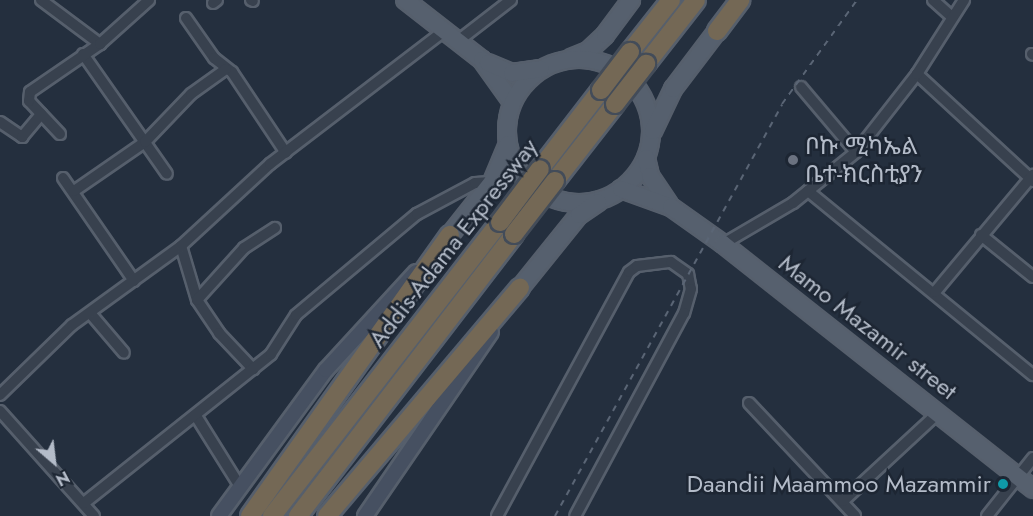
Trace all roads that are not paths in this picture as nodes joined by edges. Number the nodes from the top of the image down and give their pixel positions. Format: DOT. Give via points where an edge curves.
graph roads {
  1 [pos="41,0"];
  2 [pos="149,0"];
  3 [pos="405,0"];
  4 [pos="511,0"];
  5 [pos="631,0"];
  6 [pos="671,0"];
  7 [pos="696,0"];
  8 [pos="740,0"];
  9 [pos="746,0"];
  10 [pos="933,0"];
  11 [pos="964,0"];
  12 [pos="951,16"];
  13 [pos="186,18"];
  14 [pos="444,31"];
  15 [pos="717,31"];
  16 [pos="458,41"];
  17 [pos="100,44"];
  18 [pos="83,54"];
  19 [pos="482,60"];
  20 [pos="567,60"];
  21 [pos="226,69"];
  22 [pos="542,69"];
  23 [pos="917,74"];
  24 [pos="801,87"];
  25 [pos="512,102"];
  26 [pos="41,114"];
  27 [pos="0,122"];
  28 [pos="60,134"];
  29 [pos="650,141"];
  30 [pos="145,142"];
  31 [pos="508,143"];
  32 [pos="856,152"];
  33 [pos="286,153"];
  34 [pos="646,158"];
  35 [pos="167,174"];
  36 [pos="63,178"];
  37 [pos="1032,178"];
  38 [pos="492,182"];
  39 [pos="621,189"];
  40 [pos="74,191"];
  41 [pos="808,191"];
  42 [pos="602,199"];
  43 [pos="671,207"];
  44 [pos="275,228"];
  45 [pos="450,235"];
  46 [pos="981,235"];
  47 [pos="723,244"];
  48 [pos="181,246"];
  49 [pos="1033,277"];
  50 [pos="134,281"];
  51 [pos="520,288"];
  52 [pos="935,292"];
  53 [pos="197,300"];
  54 [pos="90,312"];
  55 [pos="124,353"];
  56 [pos="253,369"];
  57 [pos="1033,375"];
  58 [pos="0,395"];
  59 [pos="749,402"];
  60 [pos="0,411"];
  61 [pos="938,412"];
  62 [pos="196,416"];
  63 [pos="1033,458"];
  64 [pos="1018,477"];
  65 [pos="241,488"];
  66 [pos="1033,489"];
  67 [pos="843,501"];
  68 [pos="84,503"];
  69 [pos="94,516"];
  70 [pos="219,516"];
  71 [pos="250,516"];
  72 [pos="272,516"];
  73 [pos="298,516"];
  74 [pos="327,516"];
  75 [pos="365,516"];
  76 [pos="497,516"];
  77 [pos="575,516"];
  78 [pos="855,516"];
  79 [pos="987,516"];
  1 -- 17 [label="street"];
  2 -- 17 [label="street"];
  3 -- 14 [label="main road"];
  4 -- 16 [label="street"];
  5 -- 20 [label="main road" via="588,51"];
  6 -- 72 [label="highway, Addis-Adama Expressway, bridge"];
  7 -- 73 [label="highway, Addis-Adama Expressway, bridge"];
  8 -- 15 [label="highway"];
  9 -- 15 [label="street"];
  10 -- 12 [label="street"];
  11 -- 12 [label="street"];
  12 -- 23 [label="street"];
  13 -- 21 [label="street"];
  14 -- 16 [label="main road"];
  14 -- 33 [label="street"];
  15 -- 29 [label="main road" via="657,115"];
  16 -- 19 [label="main road"];
  17 -- 18 [label="street"];
  18 -- 26 [label="street" via="30,92 29,101"];
  18 -- 30 [label="street"];
  19 -- 22 [label="main road" via="512,72"];
  19 -- 25 [label="main road"];
  20 -- 22 [label="main road"];
  20 -- 29 [label="main road" via="590,60 613,67 631,81 644,100"];
  21 -- 30 [label="street" via="191,94"];
  21 -- 33 [label="street"];
  22 -- 25 [label="main road"];
  23 -- 32 [label="street"];
  23 -- 37 [label="street"];
  24 -- 32 [label="street"];
  25 -- 31 [label="main road"];
  26 -- 27 [label="street" via="22,137"];
  26 -- 28 [label="street"];
  29 -- 34 [label="main road"];
  30 -- 35 [label="street"];
  30 -- 40 [label="street"];
  31 -- 38 [label="main road"];
  31 -- 42 [label="main road" via="520,174 536,190 568,202"];
  32 -- 41 [label="street"];
  33 -- 48 [label="street"];
  34 -- 39 [label="main road"];
  34 -- 43 [label="main road" via="650,176"];
  36 -- 40 [label="street"];
  37 -- 46 [label="street"];
  38 -- 45 [label="main road"];
  38 -- 56 [label="street" via="475,183 417,214 296,315 282,340"];
  39 -- 42 [label="main road"];
  39 -- 43 [label="main road"];
  40 -- 50 [label="street"];
  41 -- 47 [label="street"];
  41 -- 52 [label="street"];
  42 -- 51 [label="main road" via="579,215"];
  43 -- 47 [label="main road, Mamo Mazamir street"];
  44 -- 53 [label="street" via="244,248"];
  45 -- 65 [label="street" via="326,370"];
  45 -- 71 [label="highway"];
  46 -- 49 [label="street"];
  46 -- 52 [label="street"];
  47 -- 61 [label="main road, Mamo Mazamir street"];
  48 -- 50 [label="street"];
  48 -- 53 [label="street"];
  50 -- 54 [label="street"];
  51 -- 74 [label="highway"];
  51 -- 75 [label="street"];
  52 -- 57 [label="street"];
  53 -- 56 [label="street" via="219,333"];
  54 -- 55 [label="street"];
  54 -- 58 [label="street"];
  56 -- 62 [label="street"];
  59 -- 67 [label="street"];
  60 -- 68 [label="street"];
  61 -- 64 [label="main road, Mamo Mazamir street"];
  61 -- 67 [label="street"];
  62 -- 65 [label="street"];
  62 -- 68 [label="street"];
  63 -- 64 [label="street"];
  64 -- 66 [label="main road, Mamo Mazamir street"];
  64 -- 79 [label="street"];
  65 -- 70 [label="street"];
  67 -- 78 [label="street"];
  68 -- 69 [label="street"];
  76 -- 77 [label="street" via="629,272 637,266 671,262 688,274 691,289 684,313"];
}
